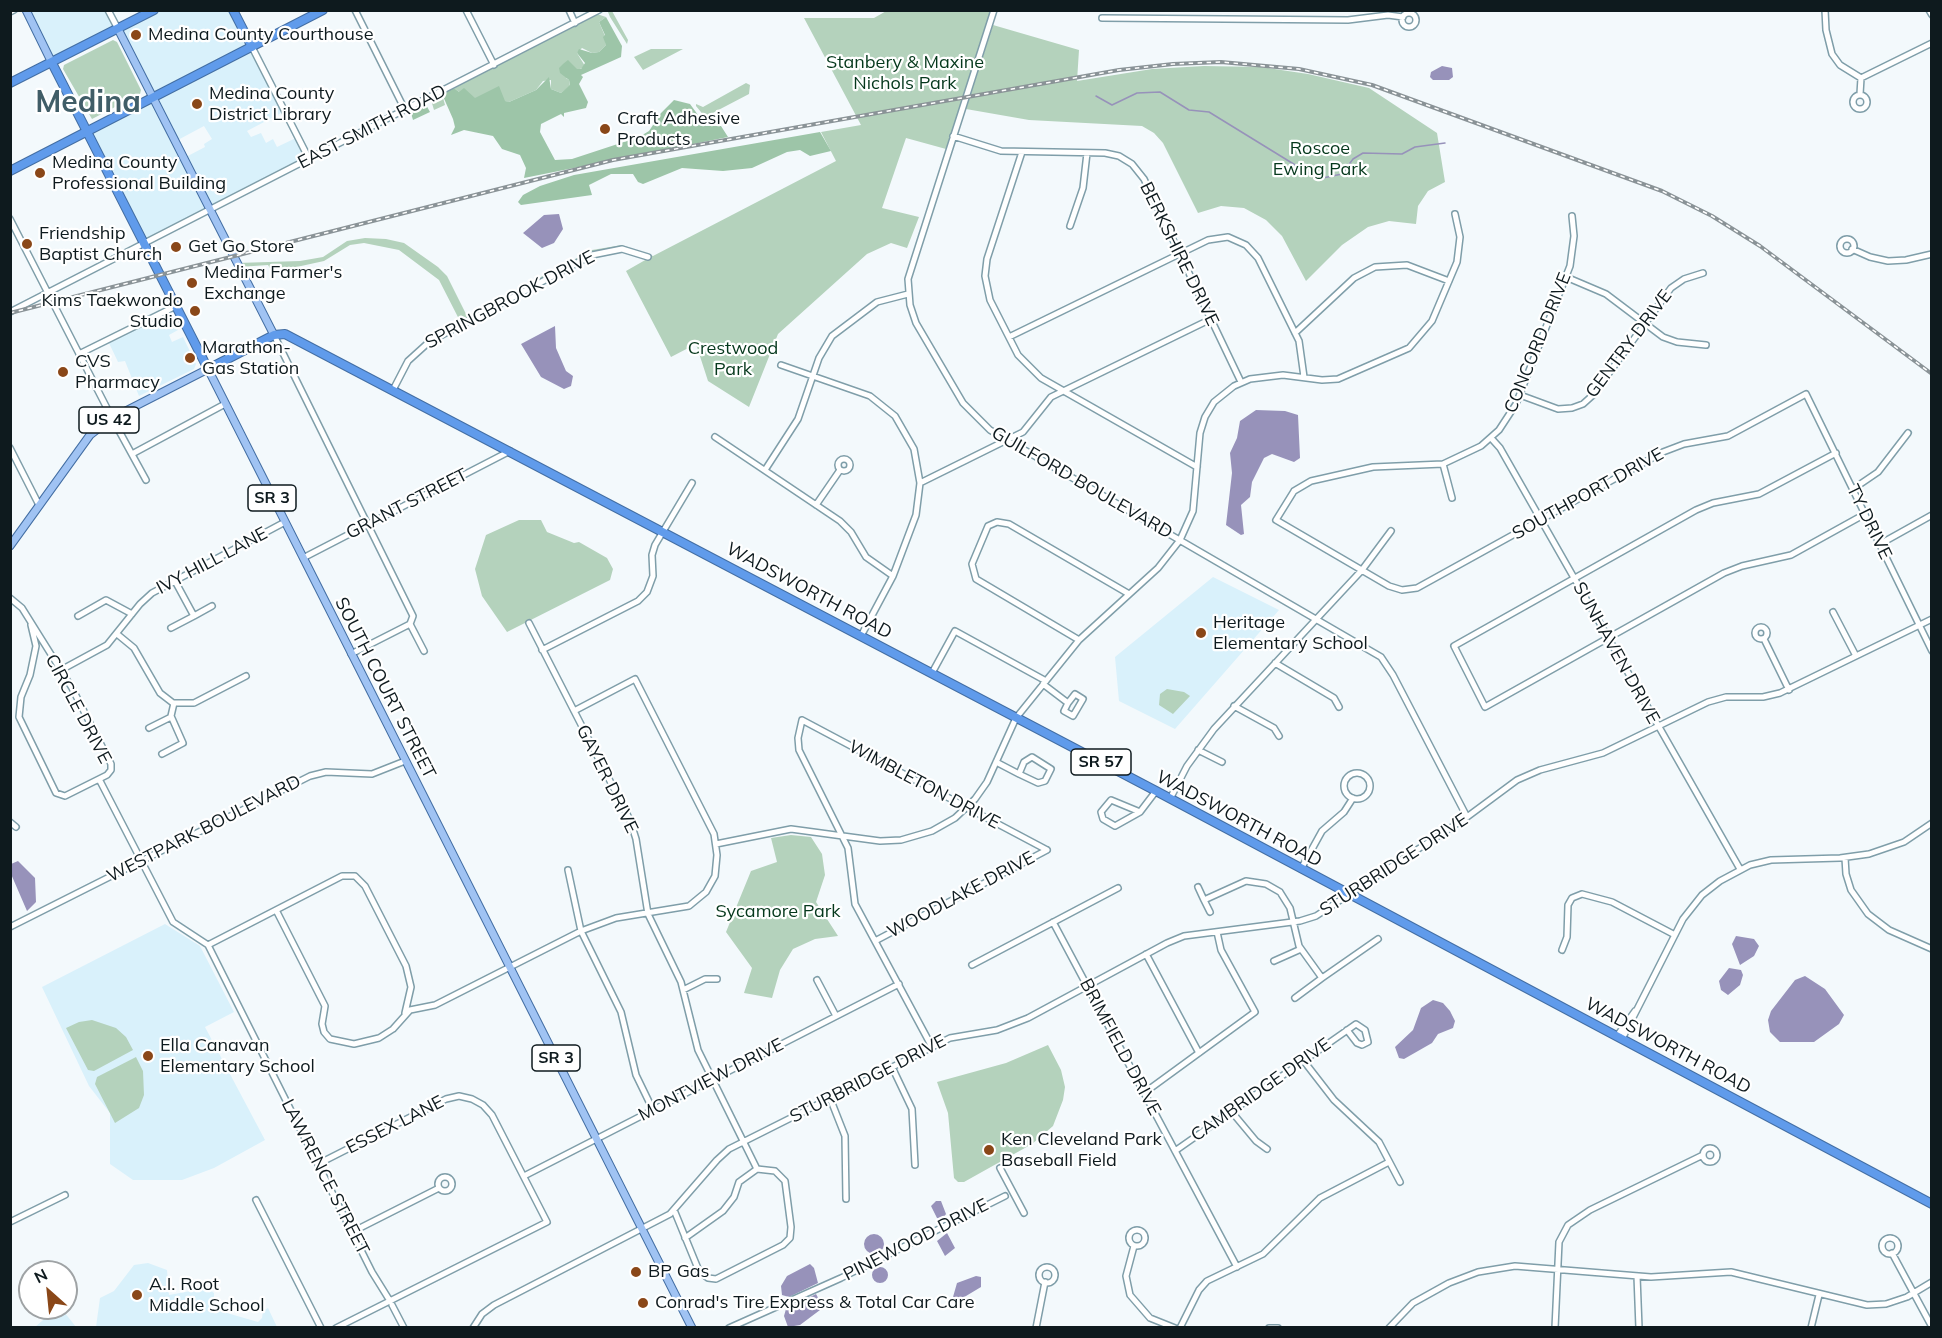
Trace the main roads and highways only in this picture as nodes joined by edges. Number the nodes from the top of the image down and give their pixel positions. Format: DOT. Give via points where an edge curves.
graph roads {
  1 [pos="26,10"];
  2 [pos="154,10"];
  3 [pos="233,10"];
  4 [pos="323,10"];
  5 [pos="118,29"];
  6 [pos="252,47"];
  7 [pos="52,63"];
  8 [pos="10,83"];
  9 [pos="153,98"];
  10 [pos="87,131"];
  11 [pos="10,171"];
  12 [pos="274,335"];
  13 [pos="208,369"];
  14 [pos="10,546"];
  15 [pos="1932,1204"];
  16 [pos="692,1328"];
  1 -- 7 [label="main road"];
  2 -- 5 [label="highway"];
  3 -- 6 [label="highway"];
  4 -- 6 [label="highway"];
  5 -- 7 [label="highway"];
  5 -- 9 [label="main road"];
  6 -- 9 [label="highway"];
  7 -- 8 [label="highway"];
  7 -- 10 [label="highway, SOUTH COURT STREET"];
  9 -- 10 [label="highway"];
  9 -- 12 [label="main road"];
  10 -- 11 [label="highway"];
  10 -- 13 [label="highway, SOUTH COURT STREET"];
  12 -- 13 [label="highway"];
  12 -- 15 [label="highway, WADSWORTH ROAD / SR 57" via="285,334 511,451"];
  13 -- 14 [label="main road, US 42" via="112,418 82,443"];
  13 -- 16 [label="main road, SOUTH COURT STREET / SR 3"];
}
